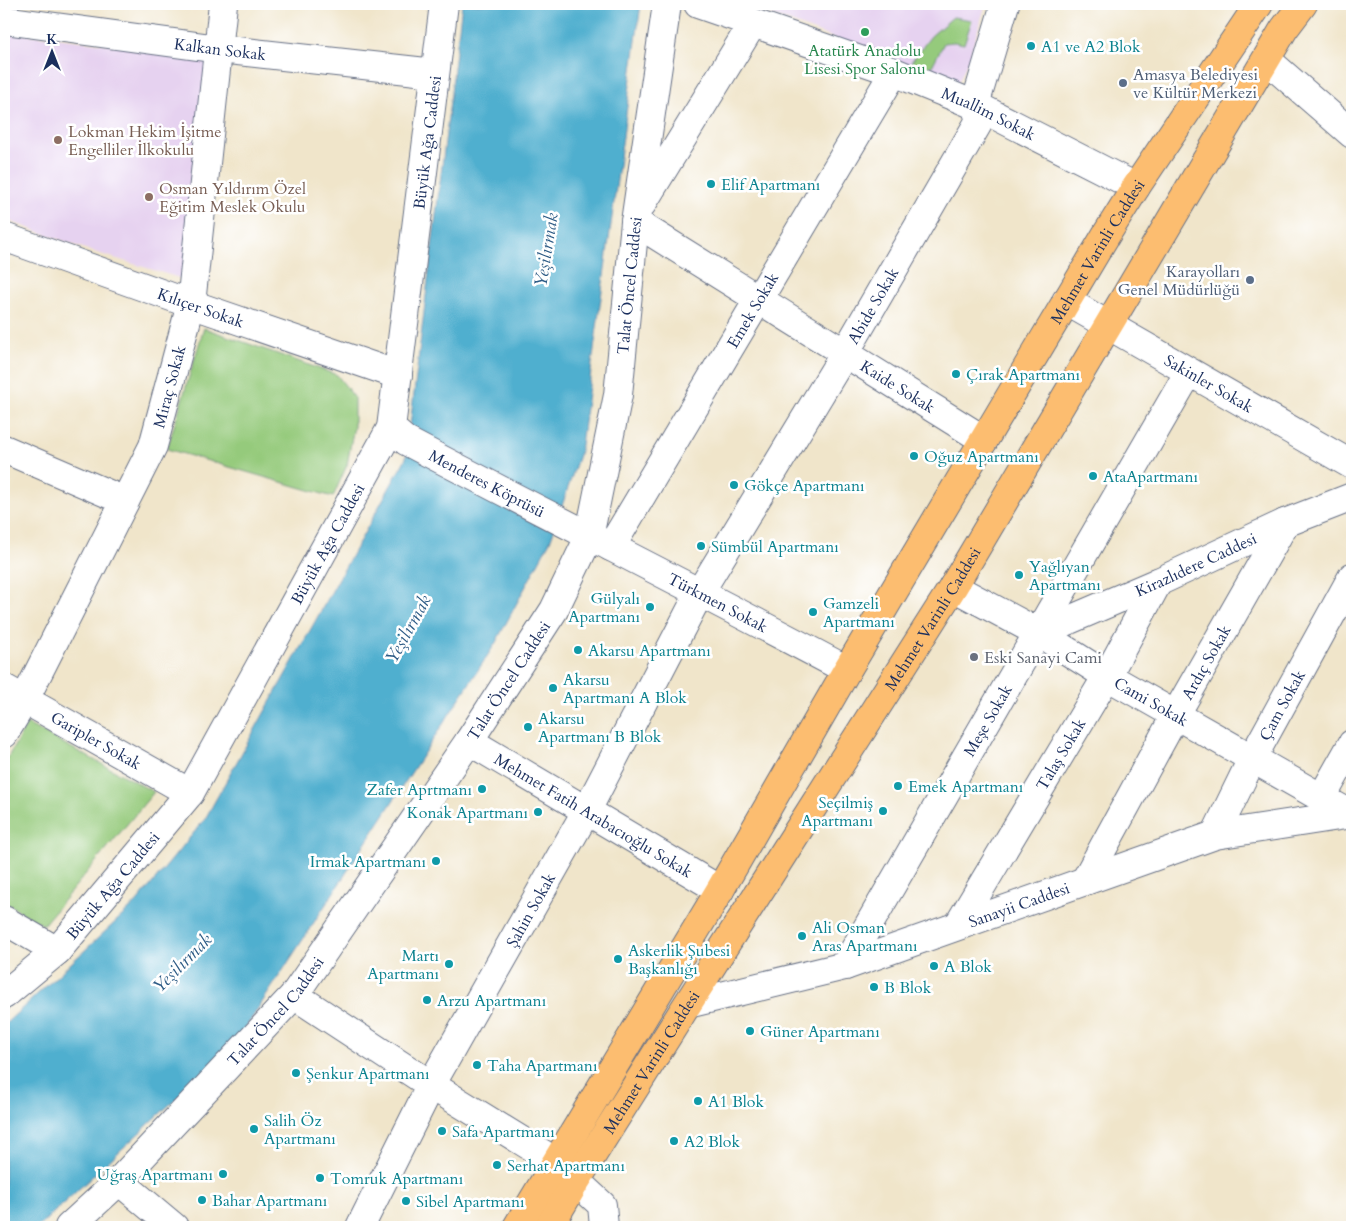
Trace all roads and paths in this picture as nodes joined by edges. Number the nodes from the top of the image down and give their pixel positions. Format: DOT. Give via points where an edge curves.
graph roads {
  1 [pos="223,4"];
  2 [pos="444,4"];
  3 [pos="667,4"];
  4 [pos="698,4"];
  5 [pos="1005,4"];
  6 [pos="1259,4"];
  7 [pos="1303,4"];
  8 [pos="4,20"];
  9 [pos="752,23"];
  10 [pos="219,49"];
  11 [pos="1266,60"];
  12 [pos="894,72"];
  13 [pos="435,73"];
  14 [pos="976,105"];
  15 [pos="1352,134"];
  16 [pos="1136,187"];
  17 [pos="636,218"];
  18 [pos="4,236"];
  19 [pos="758,299"];
  20 [pos="1066,301"];
  21 [pos="190,304"];
  22 [pos="1108,326"];
  23 [pos="845,353"];
  24 [pos="1189,372"];
  25 [pos="398,375"];
  26 [pos="399,434"];
  27 [pos="984,440"];
  28 [pos="4,449"];
  29 [pos="1352,465"];
  30 [pos="1352,497"];
  31 [pos="125,501"];
  32 [pos="1285,523"];
  33 [pos="589,537"];
  34 [pos="1352,577"];
  35 [pos="1158,582"];
  36 [pos="953,587"];
  37 [pos="700,592"];
  38 [pos="1039,633"];
  39 [pos="847,670"];
  40 [pos="1107,676"];
  41 [pos="14,693"];
  42 [pos="1176,714"];
  43 [pos="4,734"];
  44 [pos="469,741"];
  45 [pos="1352,744"];
  46 [pos="1252,759"];
  47 [pos="190,792"];
  48 [pos="1321,798"];
  49 [pos="587,810"];
  50 [pos="1351,814"];
  51 [pos="1215,835"];
  52 [pos="1085,881"];
  53 [pos="720,890"];
  54 [pos="4,920"];
  55 [pos="959,924"];
  56 [pos="57,951"];
  57 [pos="845,966"];
  58 [pos="4,995"];
  59 [pos="294,995"];
  60 [pos="688,1004"];
  61 [pos="431,1085"];
  62 [pos="556,1162"];
  63 [pos="119,1181"];
  64 [pos="576,1181"];
  65 [pos="69,1227"];
  66 [pos="174,1227"];
  67 [pos="360,1227"];
  68 [pos="518,1227"];
  69 [pos="549,1227"];
  70 [pos="604,1227"];
  1 -- 10 [label="street, Miraç Sokak"];
  2 -- 13 [label="street, Büyük Ağa Caddesi"];
  3 -- 17 [label="street, Talat Öncel Caddesi"];
  4 -- 9 [label="street, Muallim Sokak"];
  5 -- 14 [label="street, Abide Sokak"];
  6 -- 16 [label="main road, Mehmet Varinli Caddesi"];
  7 -- 11 [label="main road, Mehmet Varinli Caddesi"];
  8 -- 10 [label="street, Kalkan Sokak"];
  9 -- 12 [label="street, Muallim Sokak"];
  9 -- 17 [label="street"];
  10 -- 13 [label="street, Kalkan Sokak"];
  10 -- 21 [label="street, Miraç Sokak"];
  11 -- 15 [label="street"];
  11 -- 22 [label="main road, Mehmet Varinli Caddesi"];
  12 -- 14 [label="street, Muallim Sokak"];
  12 -- 19 [label="street, Emek Sokak"];
  13 -- 25 [label="street, Büyük Ağa Caddesi"];
  14 -- 16 [label="street, Muallim Sokak"];
  14 -- 23 [label="street, Abide Sokak" via="980,120"];
  16 -- 20 [label="main road, Mehmet Varinli Caddesi"];
  17 -- 19 [label="street, Kaide Sokak"];
  17 -- 33 [label="street, Talat Öncel Caddesi" via="618,395"];
  18 -- 21 [label="street, Kılıçer Sokak"];
  19 -- 23 [label="street, Kaide Sokak"];
  19 -- 33 [label="street, Emek Sokak"];
  20 -- 22 [label="street, Sakinler Sokak"];
  20 -- 27 [label="main road, Mehmet Varinli Caddesi"];
  21 -- 25 [label="street, Kılıçer Sokak"];
  21 -- 31 [label="street, Miraç Sokak" via="153,446"];
  22 -- 24 [label="street, Sakinler Sokak"];
  22 -- 36 [label="main road, Mehmet Varinli Caddesi"];
  23 -- 27 [label="street, Kaide Sokak"];
  23 -- 37 [label="street, Abide Sokak"];
  24 -- 29 [label="street, Sakinler Sokak"];
  24 -- 38 [label="street, Meşe Sokak"];
  25 -- 26 [label="street, Büyük Ağa Caddesi"];
  26 -- 33 [label="street, Menderes Köprüsü"];
  26 -- 47 [label="street, Büyük Ağa Caddesi"];
  27 -- 39 [label="main road, Mehmet Varinli Caddesi"];
  28 -- 31 [label="street"];
  30 -- 32 [label="street, Kirazlıdere Caddesi"];
  31 -- 41 [label="street, Miraç Sokak"];
  32 -- 35 [label="street, Kirazlıdere Caddesi"];
  32 -- 42 [label="street, Ardıç Sokak"];
  33 -- 37 [label="street, Türkmen Sokak"];
  33 -- 44 [label="street, Talat Öncel Caddesi" via="554,610"];
  34 -- 46 [label="street, Çam Sokak"];
  35 -- 38 [label="street, Kirazlıdere Caddesi"];
  35 -- 40 [label="street, Talaş Sokak"];
  36 -- 38 [label="street, Cami Sokak"];
  36 -- 60 [label="main road, Mehmet Varinli Caddesi"];
  37 -- 39 [label="street, Türkmen Sokak"];
  37 -- 49 [label="street, Şahin Sokak"];
  38 -- 40 [label="street, Cami Sokak"];
  38 -- 57 [label="street, Meşe Sokak"];
  39 -- 53 [label="main road, Mehmet Varinli Caddesi"];
  40 -- 42 [label="street, Cami Sokak"];
  40 -- 55 [label="street, Talaş Sokak"];
  41 -- 43 [label="street, Miraç Sokak"];
  41 -- 47 [label="street, Garipler Sokak"];
  42 -- 46 [label="street, Cami Sokak"];
  42 -- 52 [label="street, Ardıç Sokak"];
  44 -- 49 [label="street, Mehmet Fatih Arabacıoğlu Sokak"];
  44 -- 59 [label="street, Talat Öncel Caddesi"];
  45 -- 48 [label="street"];
  46 -- 48 [label="street, Cami Sokak"];
  46 -- 51 [label="street, Çam Sokak"];
  47 -- 56 [label="street, Büyük Ağa Caddesi"];
  48 -- 50 [label="street, Cami Sokak"];
  49 -- 53 [label="street, Mehmet Fatih Arabacıoğlu Sokak"];
  49 -- 61 [label="street, Şahin Sokak"];
  50 -- 51 [label="street, Sanayii Caddesi"];
  51 -- 52 [label="street, Sanayii Caddesi"];
  52 -- 55 [label="street, Sanayii Caddesi"];
  53 -- 62 [label="main road, Mehmet Varinli Caddesi"];
  54 -- 56 [label="street"];
  55 -- 57 [label="street, Sanayii Caddesi"];
  56 -- 58 [label="street, Büyük Ağa Caddesi"];
  57 -- 60 [label="street, Sanayii Caddesi"];
  59 -- 61 [label="street"];
  59 -- 63 [label="street, Talat Öncel Caddesi"];
  60 -- 64 [label="main road, Mehmet Varinli Caddesi"];
  61 -- 62 [label="street"];
  61 -- 67 [label="street, Şahin Sokak"];
  62 -- 68 [label="main road, Mehmet Varinli Caddesi"];
  63 -- 65 [label="street, Talat Öncel Caddesi"];
  63 -- 66 [label="street"];
  64 -- 69 [label="main road, Mehmet Varinli Caddesi"];
  64 -- 70 [label="street" via="602,1205"];
}
